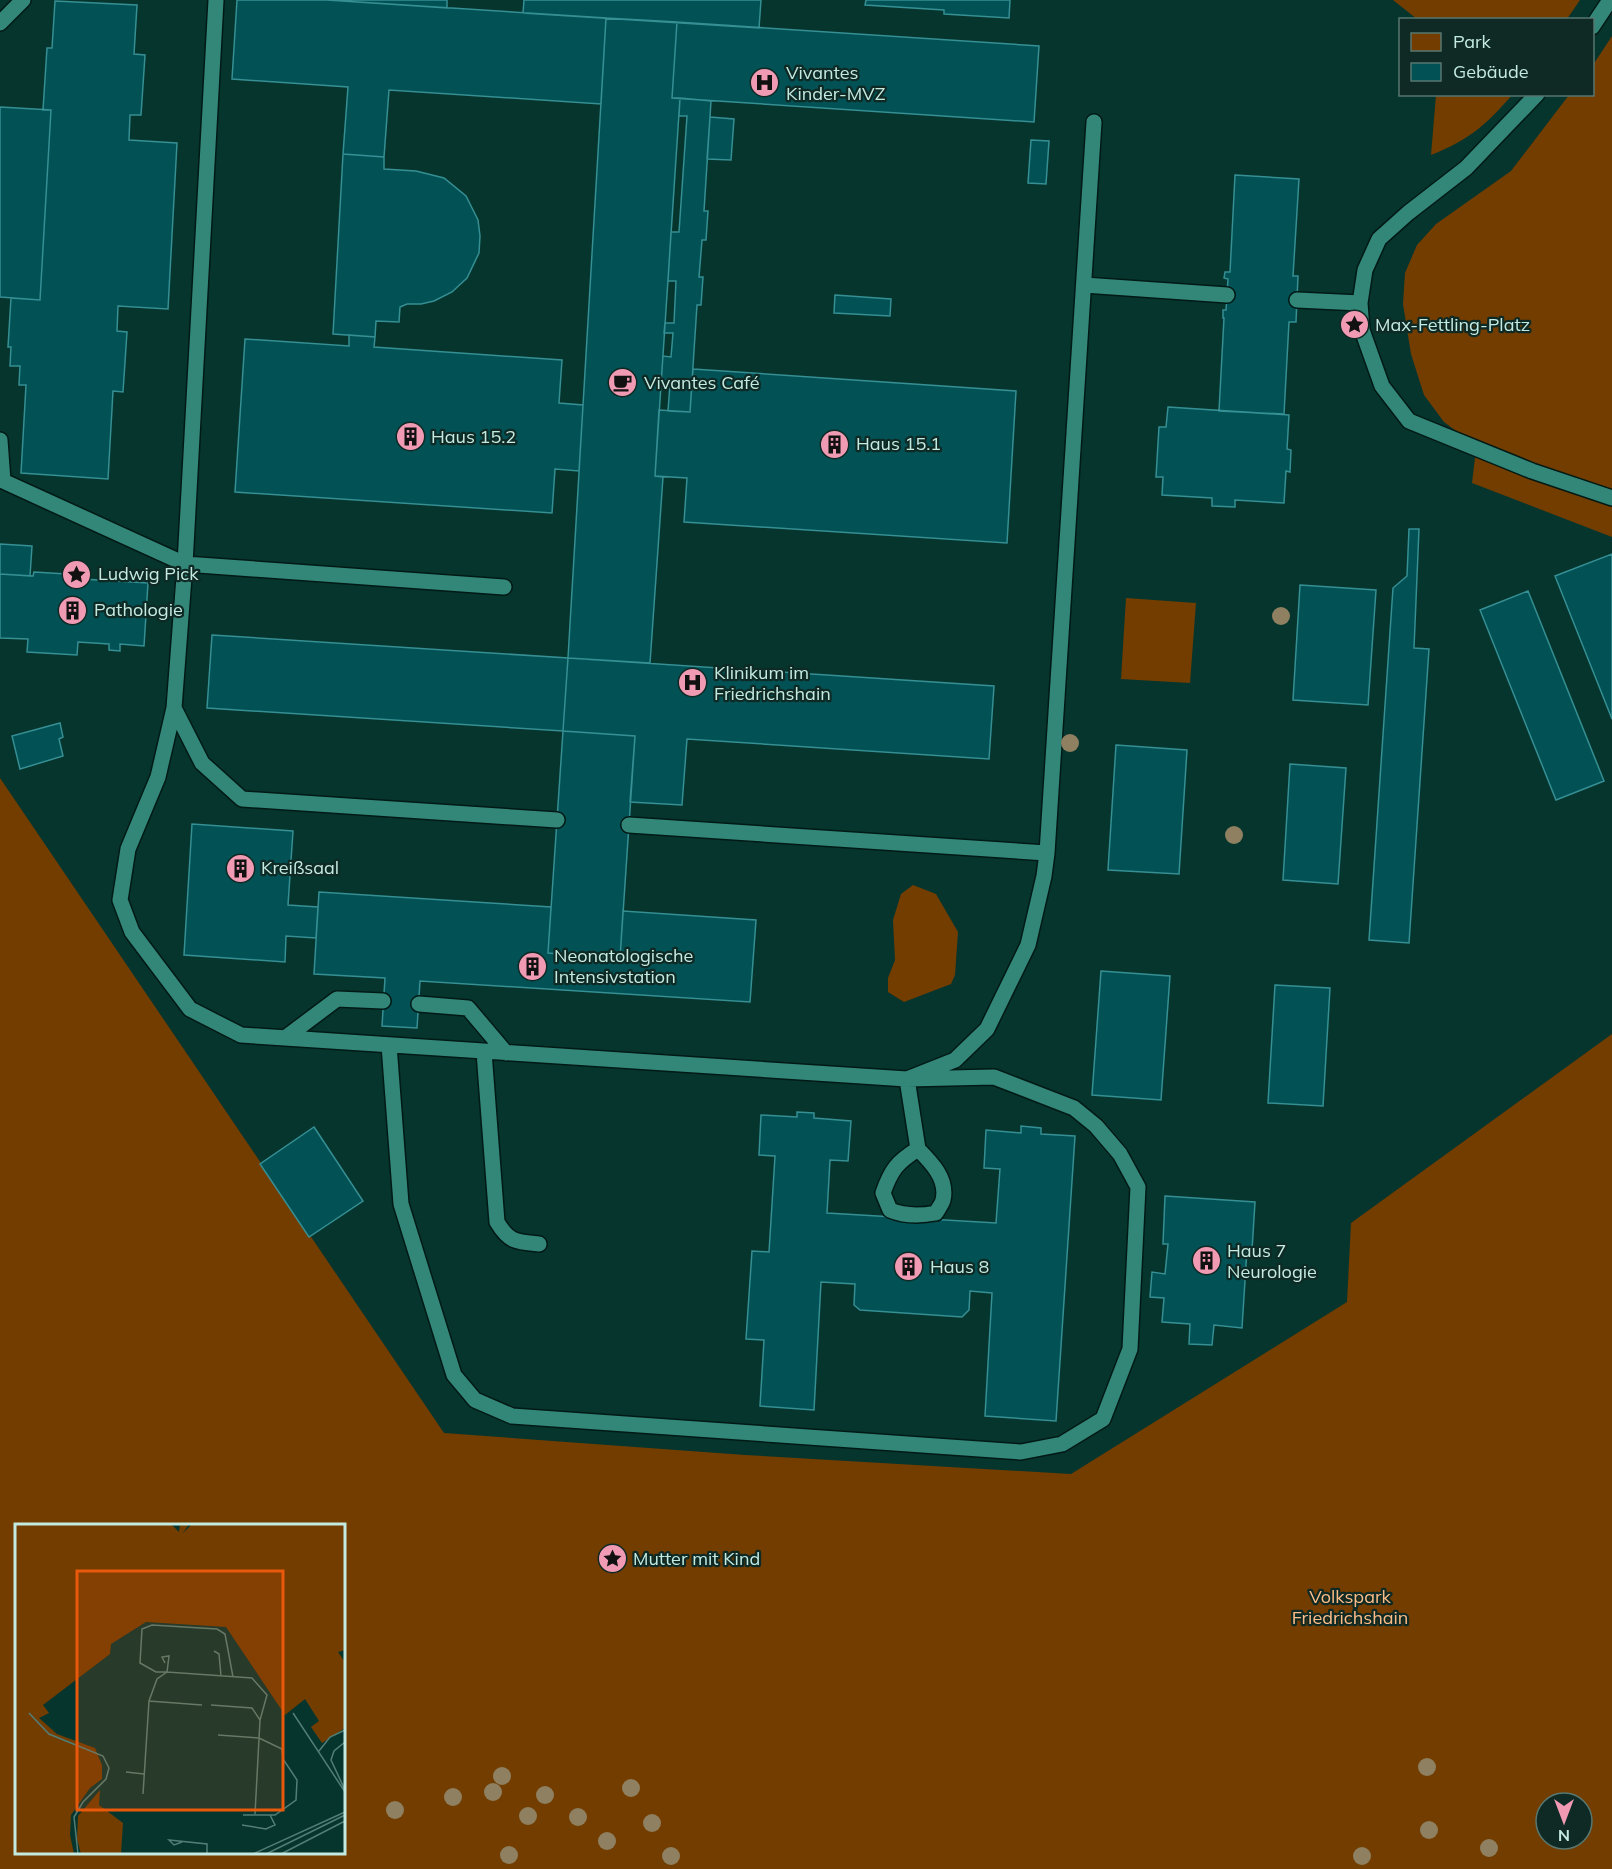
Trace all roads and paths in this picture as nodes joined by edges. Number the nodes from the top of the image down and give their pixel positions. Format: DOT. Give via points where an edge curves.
graph roads {
  1 [pos="23,0"];
  2 [pos="216,0"];
  3 [pos="1610,0"];
  4 [pos="0,23"];
  5 [pos="1594,25"];
  6 [pos="1535,96"];
  7 [pos="1094,122"];
  8 [pos="1084,285"];
  9 [pos="1227,295"];
  10 [pos="1297,300"];
  11 [pos="1360,303"];
  12 [pos="0,440"];
  13 [pos="1612,498"];
  14 [pos="185,564"];
  15 [pos="504,587"];
  16 [pos="174,708"];
  17 [pos="557,820"];
  18 [pos="629,825"];
  19 [pos="1047,853"];
  20 [pos="383,1002"];
  21 [pos="418,1004"];
  22 [pos="285,1038"];
  23 [pos="389,1045"];
  24 [pos="484,1052"];
  25 [pos="506,1053"];
  26 [pos="906,1079"];
  27 [pos="918,1149"];
  28 [pos="538,1244"];
  1 -- 4 [label="lane"];
  2 -- 14 [label="lane"];
  3 -- 5 [label="lane"];
  6 -- 11 [label="lane" via="1466,168 1379,239 1365,270"];
  7 -- 8 [label="lane"];
  8 -- 9 [label="lane"];
  8 -- 19 [label="lane"];
  10 -- 11 [label="lane"];
  11 -- 13 [label="lane" via="1362,330 1382,386 1409,421 1532,471"];
  12 -- 14 [label="lane" via="3,481"];
  14 -- 15 [label="lane"];
  14 -- 16 [label="lane"];
  16 -- 17 [label="lane" via="202,763 242,799"];
  16 -- 22 [label="lane" via="158,777 128,849 120,900 132,932 190,1009 241,1035"];
  18 -- 19 [label="lane"];
  19 -- 26 [label="lane" via="1028,945 987,1029 955,1060"];
  20 -- 22 [label="lane" via="337,999"];
  21 -- 25 [label="lane" via="468,1008"];
  22 -- 23 [label="lane"];
  23 -- 24 [label="lane"];
  23 -- 26 [label="lane" via="401,1204 454,1375 475,1400 512,1416 535,1418 1021,1452 1062,1444 1103,1419 1130,1349 1138,1187 1114,1147 1074,1108 994,1077"];
  24 -- 25 [label="lane"];
  24 -- 28 [label="lane" via="497,1222 504,1234 516,1242"];
  25 -- 26 [label="lane"];
  26 -- 27 [label="lane"];
  27 -- 27 [label="lane" via="900,1160 883,1193 890,1210 899,1214 936,1213 943,1199 941,1179"];
}
